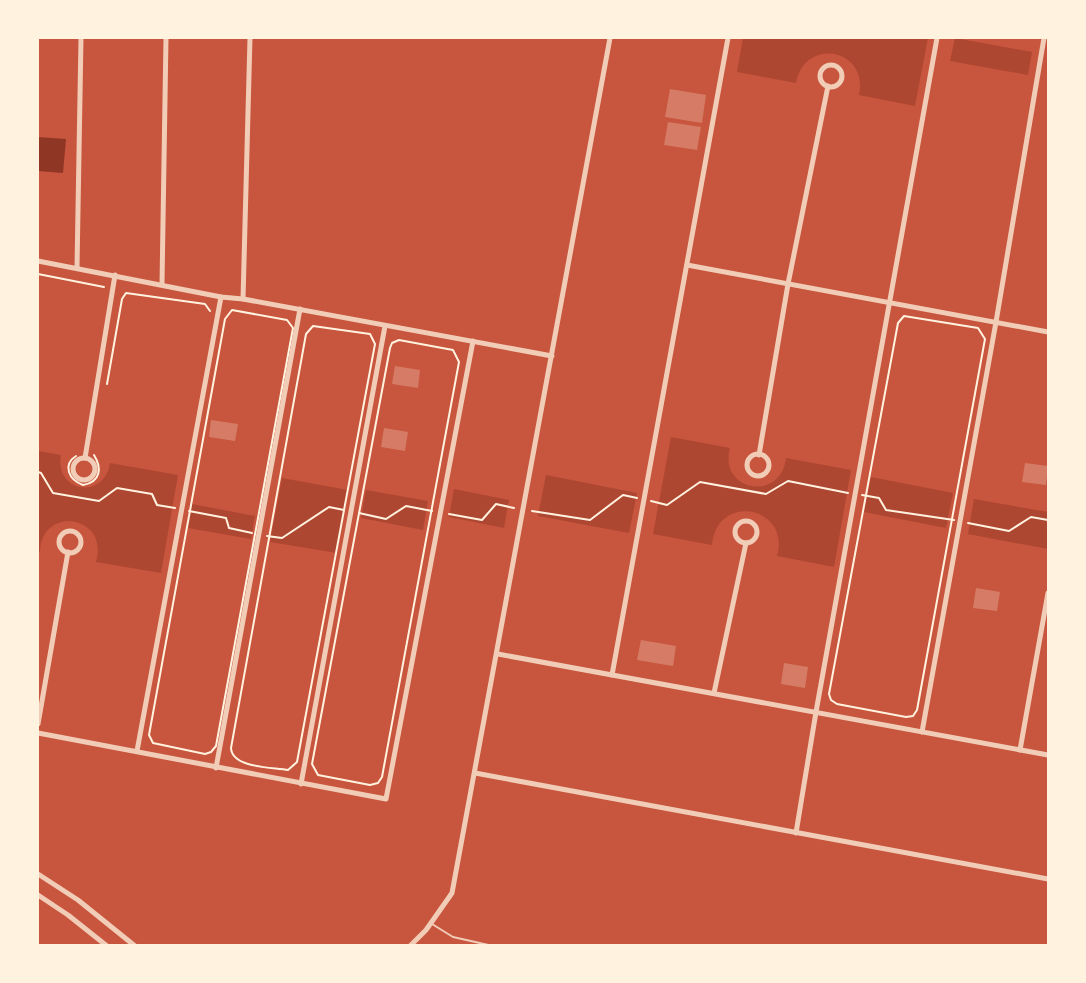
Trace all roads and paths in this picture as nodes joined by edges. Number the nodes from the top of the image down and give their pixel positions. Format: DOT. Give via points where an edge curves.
graph roads {
  1 [pos="81,38"];
  2 [pos="166,38"];
  3 [pos="250,38"];
  4 [pos="610,38"];
  5 [pos="728,38"];
  6 [pos="937,38"];
  7 [pos="1044,38"];
  8 [pos="828,86"];
  9 [pos="38,261"];
  10 [pos="687,265"];
  11 [pos="77,268"];
  12 [pos="38,274"];
  13 [pos="115,275"];
  14 [pos="162,284"];
  15 [pos="788,284"];
  16 [pos="107,291"];
  17 [pos="221,297"];
  18 [pos="243,299"];
  19 [pos="890,302"];
  20 [pos="300,309"];
  21 [pos="210,315"];
  22 [pos="996,322"];
  23 [pos="386,326"];
  24 [pos="1048,332"];
  25 [pos="473,341"];
  26 [pos="552,356"];
  27 [pos="106,389"];
  28 [pos="96,445"];
  29 [pos="78,455"];
  30 [pos="759,455"];
  31 [pos="85,458"];
  32 [pos="38,472"];
  33 [pos="855,494"];
  34 [pos="866,496"];
  35 [pos="644,499"];
  36 [pos="182,509"];
  37 [pos="524,509"];
  38 [pos="348,510"];
  39 [pos="189,511"];
  40 [pos="433,511"];
  41 [pos="360,513"];
  42 [pos="441,513"];
  43 [pos="950,519"];
  44 [pos="1048,520"];
  45 [pos="960,521"];
  46 [pos="257,534"];
  47 [pos="269,536"];
  48 [pos="746,543"];
  49 [pos="68,552"];
  50 [pos="1048,593"];
  51 [pos="498,654"];
  52 [pos="612,675"];
  53 [pos="714,693"];
  54 [pos="816,712"];
  55 [pos="38,724"];
  56 [pos="922,732"];
  57 [pos="38,733"];
  58 [pos="1020,750"];
  59 [pos="137,751"];
  60 [pos="1048,755"];
  61 [pos="216,768"];
  62 [pos="475,773"];
  63 [pos="301,784"];
  64 [pos="796,833"];
  65 [pos="38,874"];
  66 [pos="1048,879"];
  67 [pos="38,895"];
  68 [pos="430,923"];
  69 [pos="106,945"];
  70 [pos="135,945"];
  71 [pos="410,945"];
  72 [pos="493,945"];
  1 -- 11 [label="street"];
  2 -- 14 [label="street"];
  3 -- 18 [label="street"];
  4 -- 26 [label="street"];
  5 -- 10 [label="street"];
  6 -- 19 [label="street"];
  7 -- 22 [label="street"];
  8 -- 8 [label="street" via="821,81 821,72 834,65 842,78 837,85"];
  8 -- 15 [label="street"];
  9 -- 11 [label="street"];
  10 -- 15 [label="street"];
  10 -- 35 [label="street"];
  11 -- 13 [label="street"];
  12 -- 16 [label="path" via="101,285"];
  13 -- 14 [label="street"];
  13 -- 31 [label="street"];
  14 -- 17 [label="street"];
  15 -- 19 [label="street"];
  15 -- 30 [label="street"];
  17 -- 18 [label="street"];
  17 -- 36 [label="street"];
  18 -- 20 [label="street"];
  19 -- 22 [label="street"];
  19 -- 33 [label="street"];
  20 -- 23 [label="street"];
  20 -- 46 [label="street"];
  21 -- 27 [label="path" via="205,304 126,293"];
  22 -- 24 [label="street"];
  22 -- 45 [label="street"];
  23 -- 25 [label="street"];
  23 -- 38 [label="street"];
  25 -- 26 [label="street"];
  25 -- 42 [label="street"];
  26 -- 37 [label="street"];
  28 -- 29 [label="path" via="94,456 100,470 92,482 78,483 69,475 69,462"];
  30 -- 30 [label="street" via="767,460 769,468 764,475 755,476 748,470 748,461"];
  31 -- 31 [label="street" via="93,463 94,472 81,480 74,474 74,465"];
  32 -- 36 [label="path" via="52,493 99,501 117,488 152,494 157,505"];
  33 -- 34 [label="path"];
  33 -- 35 [label="path" via="789,481 766,494 700,482 667,505"];
  33 -- 54 [label="street"];
  34 -- 43 [label="path" via="879,498 886,510"];
  34 -- 43 [label="path" via="899,320 908,316 978,328 985,339"];
  34 -- 43 [label="path" via="830,691 831,700 837,704 906,717 915,713"];
  35 -- 37 [label="path" via="623,495 590,520"];
  35 -- 52 [label="street"];
  36 -- 39 [label="path"];
  36 -- 59 [label="street"];
  37 -- 42 [label="path" via="496,504 482,520"];
  37 -- 51 [label="street"];
  38 -- 41 [label="path"];
  38 -- 47 [label="path" via="329,507 282,538"];
  38 -- 47 [label="path" via="375,344 370,334 313,326 307,332"];
  38 -- 47 [label="path" via="297,762 288,770 238,761 231,752"];
  38 -- 63 [label="street"];
  39 -- 46 [label="path" via="226,518 229,528"];
  39 -- 46 [label="path" via="226,315 232,310 287,320 293,328"];
  39 -- 46 [label="path" via="148,735 153,743 205,754 215,748"];
  40 -- 41 [label="path" via="406,506 386,519"];
  40 -- 41 [label="path" via="459,359 453,350 399,340 390,348"];
  40 -- 41 [label="path" via="382,777 370,785 318,775 312,764"];
  40 -- 42 [label="path"];
  42 -- 63 [label="street" via="386,799"];
  43 -- 45 [label="path"];
  44 -- 45 [label="path" via="1031,517 1010,531"];
  45 -- 56 [label="street"];
  46 -- 47 [label="path"];
  46 -- 61 [label="street"];
  48 -- 48 [label="street" via="735,532 746,521 757,530 755,539"];
  48 -- 53 [label="street"];
  49 -- 49 [label="street" via="60,546 60,537 74,531 81,544 76,551"];
  49 -- 55 [label="street"];
  50 -- 58 [label="street"];
  51 -- 52 [label="street"];
  51 -- 62 [label="street"];
  52 -- 53 [label="street"];
  53 -- 54 [label="street"];
  54 -- 56 [label="street"];
  54 -- 64 [label="street"];
  56 -- 58 [label="street"];
  57 -- 59 [label="street"];
  58 -- 60 [label="street"];
  59 -- 61 [label="street"];
  61 -- 63 [label="street"];
  62 -- 64 [label="street"];
  62 -- 68 [label="street" via="452,894"];
  64 -- 66 [label="street"];
  65 -- 70 [label="street"];
  67 -- 69 [label="street"];
  68 -- 71 [label="street"];
  68 -- 72 [label="lane" via="453,937"];
}
